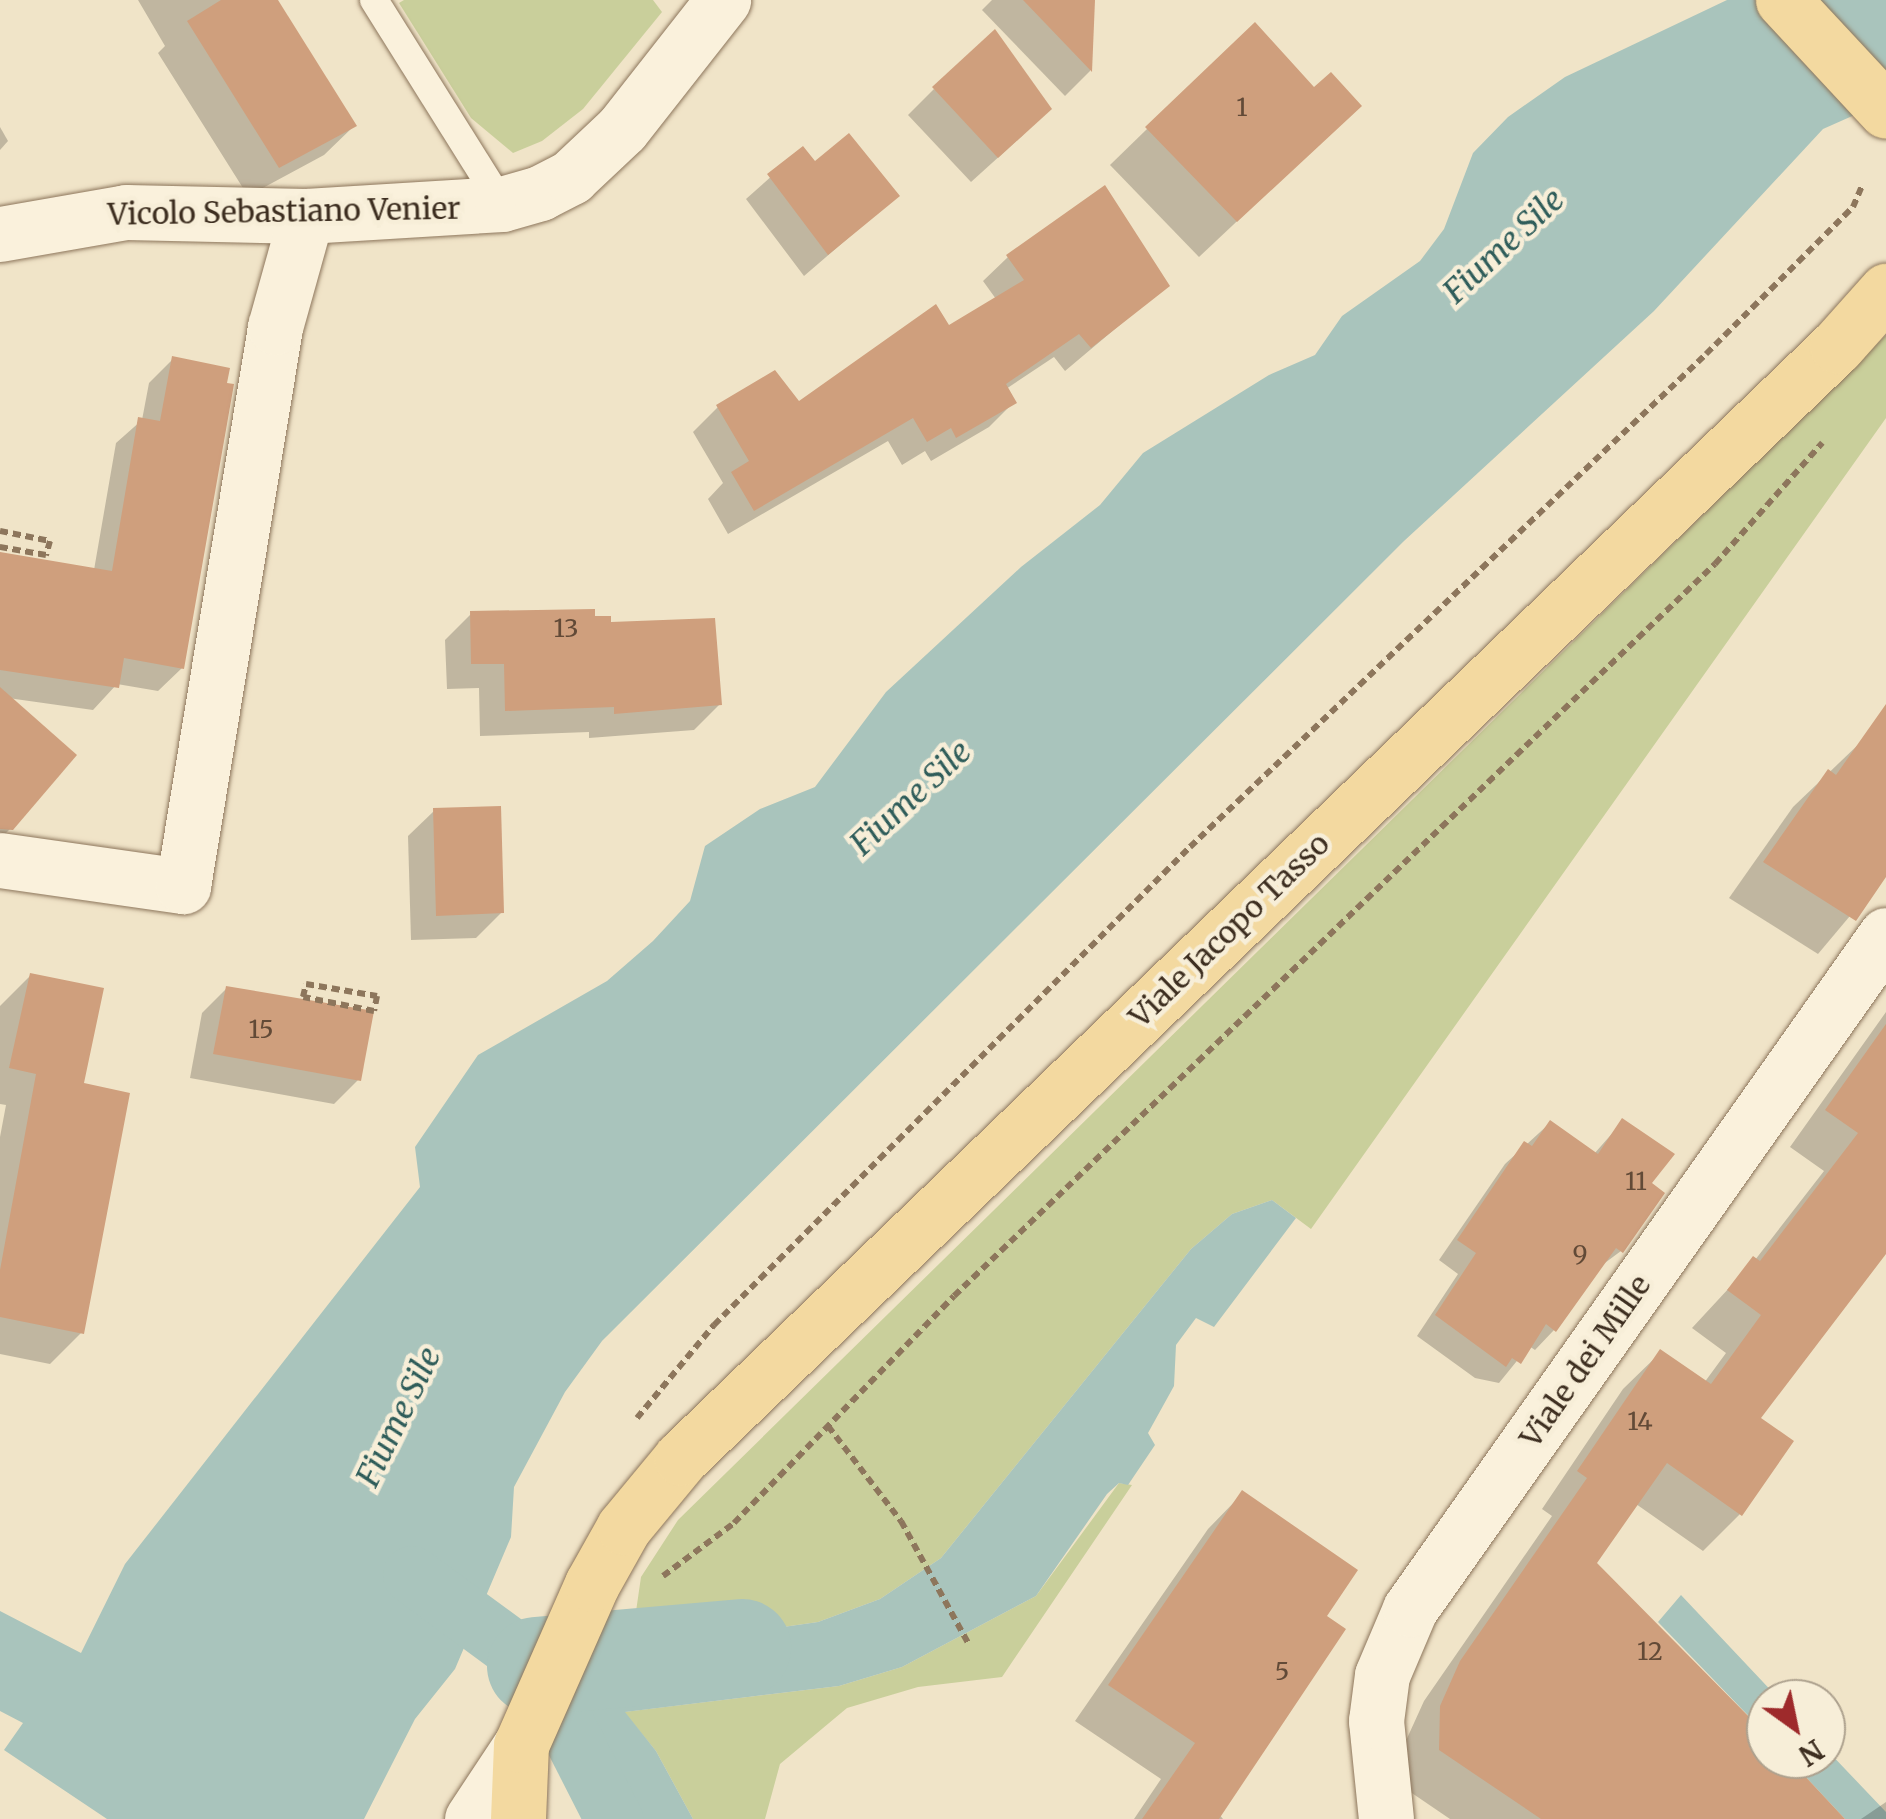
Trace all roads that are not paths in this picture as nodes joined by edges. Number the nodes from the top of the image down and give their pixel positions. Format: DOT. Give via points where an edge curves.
graph roads {
  1 [pos="374,0"];
  2 [pos="723,0"];
  3 [pos="1783,0"];
  4 [pos="1886,112"];
  5 [pos="502,204"];
  6 [pos="306,216"];
  7 [pos="0,234"];
  8 [pos="1886,291"];
  9 [pos="0,860"];
  10 [pos="1886,936"];
  11 [pos="521,1744"];
  12 [pos="472,1819"];
  13 [pos="518,1819"];
  14 [pos="1386,1819"];
  1 -- 5 [label="lane"];
  2 -- 5 [label="street, Vicolo Sebastiano Venier" via="598,154 571,177"];
  3 -- 4 [label="main road"];
  5 -- 6 [label="street, Vicolo Sebastiano Venier"];
  6 -- 7 [label="street, Vicolo Sebastiano Venier" via="126,212"];
  6 -- 9 [label="street" via="276,326 183,886"];
  8 -- 11 [label="main road, Viale Jacopo Tasso" via="681,1458 624,1527 592,1584"];
  10 -- 14 [label="street, Viale dei Mille" via="1410,1608 1382,1675 1376,1721"];
  11 -- 12 [label="street"];
  11 -- 13 [label="main road"];
}
